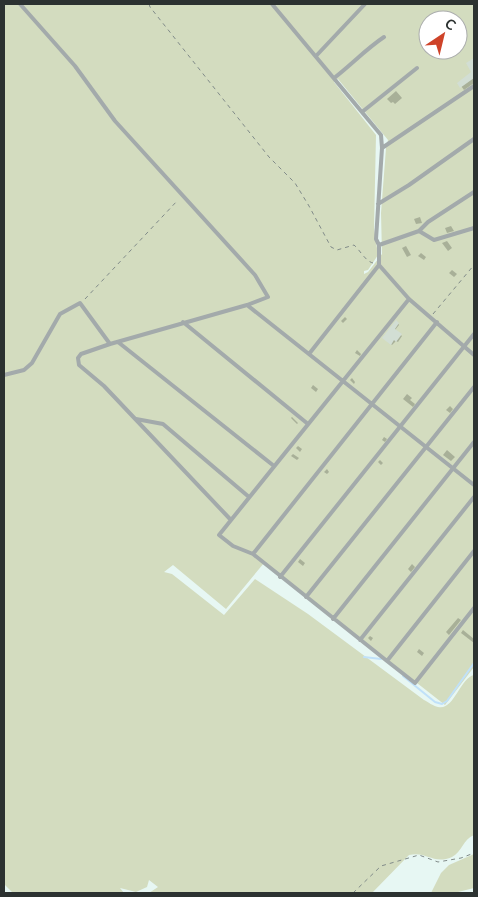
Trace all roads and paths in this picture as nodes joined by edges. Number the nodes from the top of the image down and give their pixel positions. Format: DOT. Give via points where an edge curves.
graph roads {
  1 [pos="20,4"];
  2 [pos="149,4"];
  3 [pos="272,4"];
  4 [pos="365,4"];
  5 [pos="384,37"];
  6 [pos="316,56"];
  7 [pos="417,68"];
  8 [pos="334,78"];
  9 [pos="474,86"];
  10 [pos="362,112"];
  11 [pos="474,139"];
  12 [pos="382,148"];
  13 [pos="474,192"];
  14 [pos="182,196"];
  15 [pos="378,204"];
  16 [pos="474,228"];
  17 [pos="420,231"];
  18 [pos="378,245"];
  19 [pos="379,265"];
  20 [pos="474,265"];
  21 [pos="410,299"];
  22 [pos="80,303"];
  23 [pos="248,304"];
  24 [pos="430,316"];
  25 [pos="183,322"];
  26 [pos="437,322"];
  27 [pos="474,334"];
  28 [pos="118,342"];
  29 [pos="110,344"];
  30 [pos="464,346"];
  31 [pos="309,354"];
  32 [pos="474,355"];
  33 [pos="4,375"];
  34 [pos="343,381"];
  35 [pos="474,387"];
  36 [pos="372,404"];
  37 [pos="135,419"];
  38 [pos="308,424"];
  39 [pos="400,426"];
  40 [pos="474,442"];
  41 [pos="427,447"];
  42 [pos="274,466"];
  43 [pos="453,468"];
  44 [pos="474,485"];
  45 [pos="248,497"];
  46 [pos="474,497"];
  47 [pos="230,519"];
  48 [pos="474,551"];
  49 [pos="253,554"];
  50 [pos="280,576"];
  51 [pos="306,597"];
  52 [pos="474,608"];
  53 [pos="333,619"];
  54 [pos="360,640"];
  55 [pos="387,661"];
  56 [pos="474,852"];
  57 [pos="353,893"];
  1 -- 14 [label="lane" via="76,66 116,121"];
  2 -- 19 [label="path" via="264,150 295,184 331,247 336,250 354,245 368,262"];
  3 -- 6 [label="lane"];
  4 -- 6 [label="lane"];
  5 -- 8 [label="lane"];
  6 -- 8 [label="lane"];
  7 -- 10 [label="lane"];
  8 -- 10 [label="lane"];
  9 -- 12 [label="lane"];
  10 -- 12 [label="lane" via="381,136"];
  11 -- 15 [label="lane"];
  12 -- 15 [label="lane"];
  13 -- 17 [label="lane" via="428,222"];
  14 -- 22 [label="path"];
  14 -- 23 [label="lane" via="246,264 268,297"];
  15 -- 18 [label="lane"];
  16 -- 17 [label="lane" via="434,240"];
  17 -- 18 [label="lane"];
  18 -- 19 [label="lane"];
  19 -- 21 [label="lane"];
  19 -- 31 [label="lane"];
  20 -- 24 [label="path"];
  21 -- 24 [label="lane"];
  21 -- 34 [label="lane"];
  22 -- 29 [label="lane"];
  22 -- 33 [label="lane" via="60,314 32,363 24,370"];
  23 -- 25 [label="lane"];
  23 -- 31 [label="lane"];
  24 -- 26 [label="lane"];
  25 -- 28 [label="lane"];
  25 -- 38 [label="lane"];
  26 -- 30 [label="lane"];
  26 -- 36 [label="lane"];
  27 -- 30 [label="lane"];
  28 -- 29 [label="lane"];
  28 -- 42 [label="lane"];
  29 -- 37 [label="lane" via="81,354 79,364"];
  30 -- 32 [label="lane"];
  30 -- 39 [label="lane"];
  31 -- 34 [label="lane"];
  34 -- 36 [label="lane"];
  34 -- 38 [label="lane"];
  35 -- 41 [label="lane"];
  36 -- 39 [label="lane"];
  36 -- 49 [label="lane"];
  37 -- 45 [label="lane" via="163,424"];
  37 -- 47 [label="lane"];
  38 -- 42 [label="lane"];
  39 -- 41 [label="lane"];
  39 -- 50 [label="lane"];
  40 -- 43 [label="lane"];
  41 -- 43 [label="lane"];
  41 -- 51 [label="lane"];
  42 -- 45 [label="lane"];
  43 -- 44 [label="lane"];
  43 -- 53 [label="lane"];
  45 -- 47 [label="lane"];
  46 -- 54 [label="lane"];
  47 -- 49 [label="lane" via="219,535 233,546"];
  48 -- 55 [label="lane"];
  49 -- 50 [label="lane"];
  50 -- 51 [label="lane"];
  51 -- 53 [label="lane"];
  52 -- 55 [label="lane" via="415,683"];
  53 -- 54 [label="lane"];
  54 -- 55 [label="lane"];
  56 -- 57 [label="path" via="438,862 419,855 381,866"];
}
